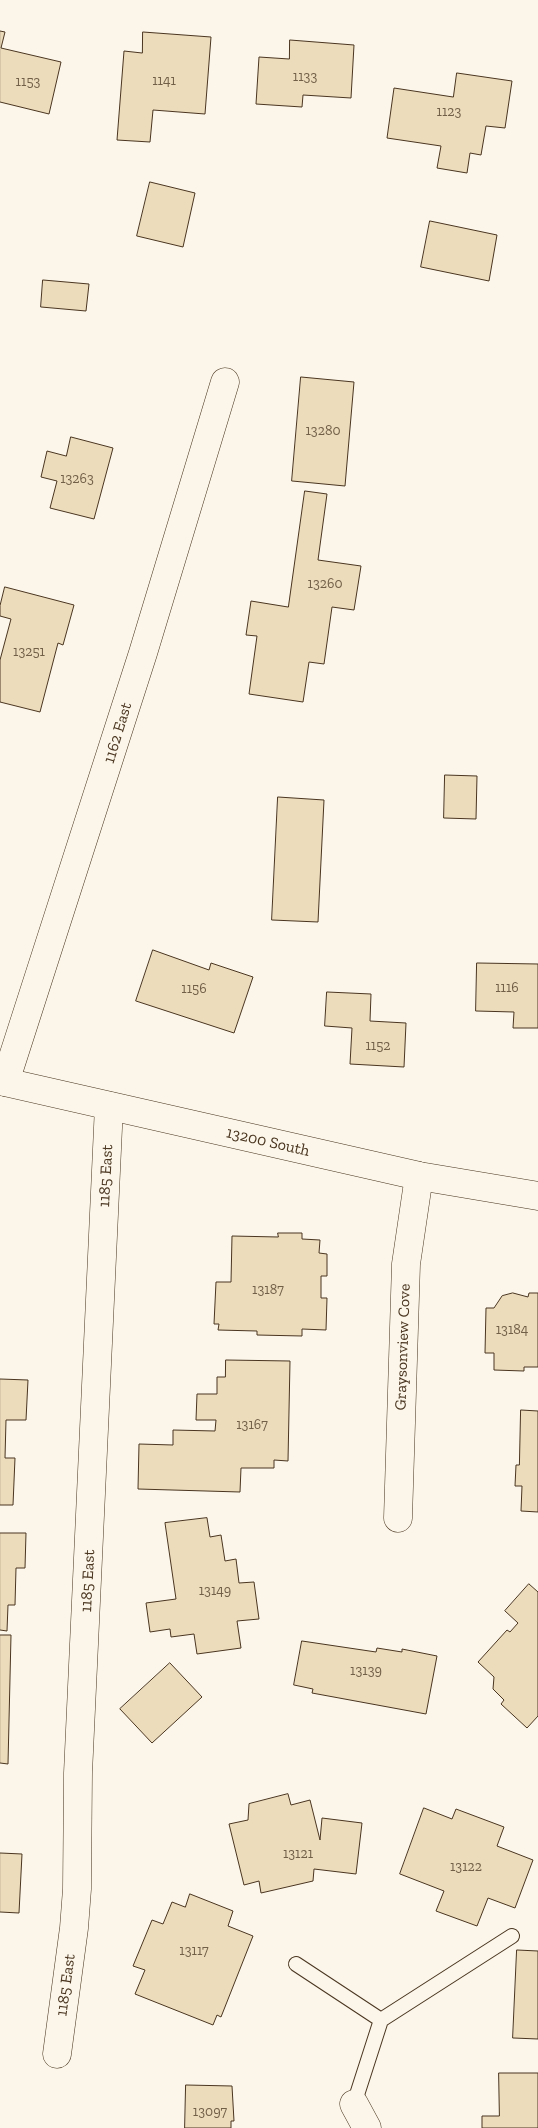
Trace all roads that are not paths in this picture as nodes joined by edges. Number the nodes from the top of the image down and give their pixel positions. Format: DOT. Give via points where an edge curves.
graph roads {
  1 [pos="225,382"];
  2 [pos="3,1082"];
  3 [pos="109,1106"];
  4 [pos="419,1176"];
  5 [pos="538,1196"];
  6 [pos="398,1518"];
  7 [pos="512,1936"];
  8 [pos="296,1964"];
  9 [pos="381,2020"];
  10 [pos="57,2054"];
  11 [pos="354,2104"];
  12 [pos="366,2128"];
  1 -- 2 [label="street, 1162 East" via="140,663"];
  2 -- 3 [label="street, 13200 South"];
  3 -- 4 [label="street, 13200 South"];
  3 -- 10 [label="street, 1185 East" via="78,1774 77,1889"];
  4 -- 5 [label="street, 13200 South"];
  4 -- 6 [label="street, Graysonview Cove" via="406,1264"];
  7 -- 9 [label="lane"];
  8 -- 9 [label="lane"];
  9 -- 11 [label="lane"];
  11 -- 12 [label="street"];
}
